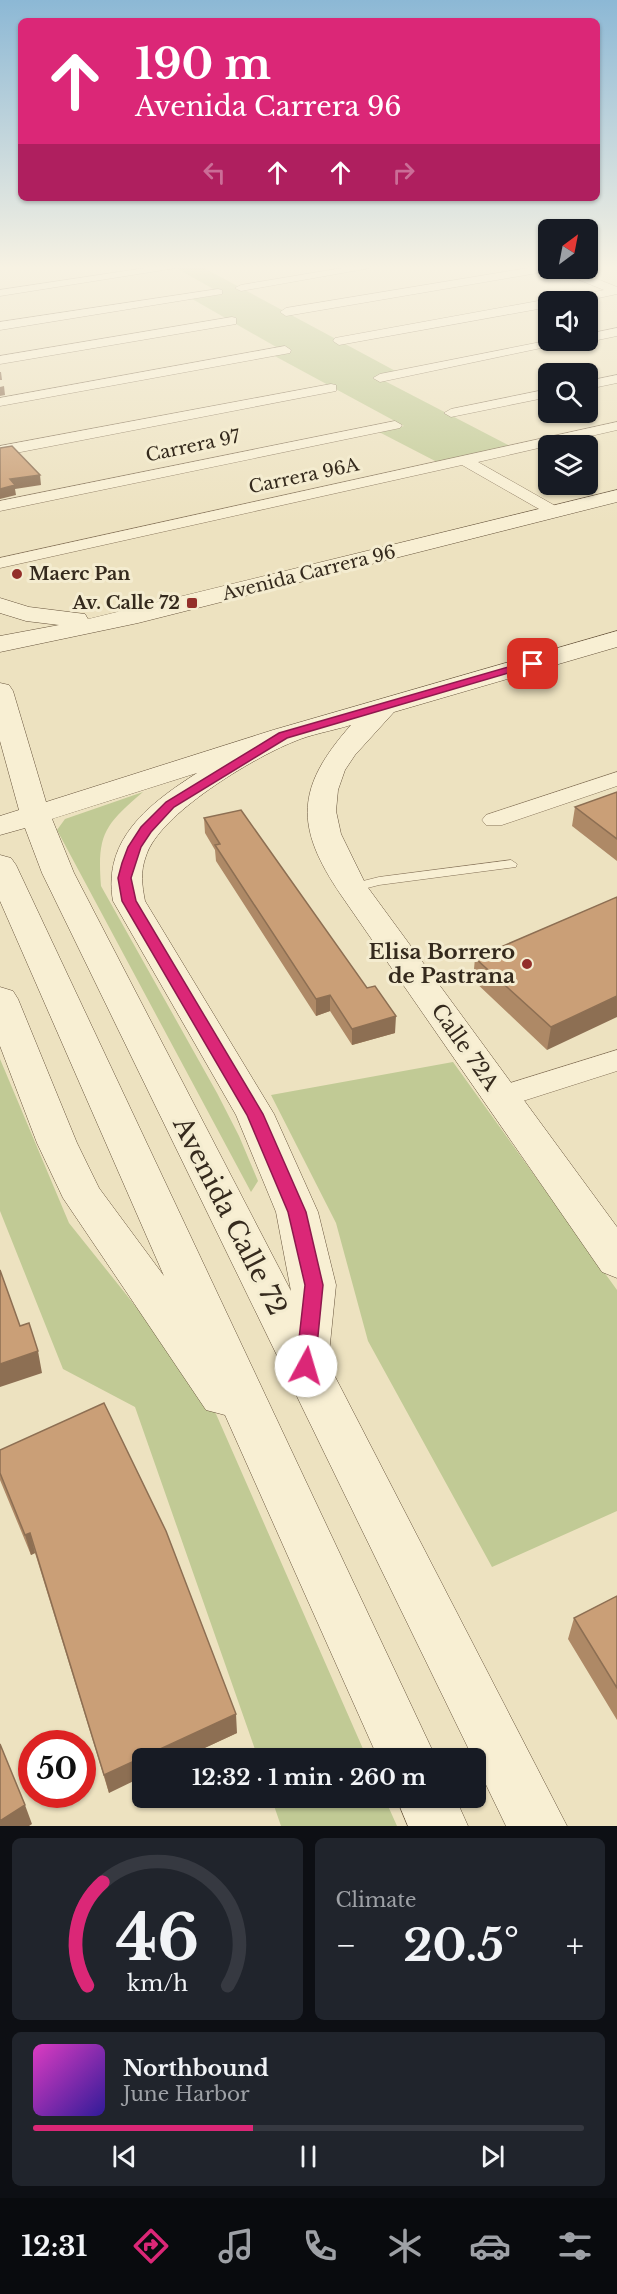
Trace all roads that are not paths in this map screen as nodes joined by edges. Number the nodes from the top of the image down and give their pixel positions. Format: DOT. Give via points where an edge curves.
graph roads {
  1 [pos="40,353"];
  2 [pos="273,353"];
  3 [pos="506,353"];
  4 [pos="0,360"];
  5 [pos="380,378"];
  6 [pos="617,379"];
  7 [pos="598,383"];
  8 [pos="330,388"];
  9 [pos="538,395"];
  10 [pos="0,402"];
  11 [pos="451,413"];
  12 [pos="395,425"];
  13 [pos="617,426"];
  14 [pos="0,451"];
  15 [pos="464,460"];
  16 [pos="617,496"];
  17 [pos="0,506"];
  18 [pos="553,512"];
  19 [pos="0,563"];
  20 [pos="0,604"];
  21 [pos="138,616"];
  22 [pos="617,639"];
  23 [pos="0,644"];
  24 [pos="0,691"];
  25 [pos="384,707"];
  26 [pos="283,736"];
  27 [pos="617,779"];
  28 [pos="494,820"];
  29 [pos="17,821"];
  30 [pos="511,864"];
  31 [pos="0,865"];
  32 [pos="352,888"];
  33 [pos="0,999"];
  34 [pos="617,1060"];
  35 [pos="501,1097"];
  36 [pos="617,1260"];
  37 [pos="306,1366"];
  38 [pos="265,1452"];
  39 [pos="402,1748"];
  40 [pos="430,1808"];
  41 [pos="438,1826"];
  42 [pos="537,1826"];
  1 -- 4 [label="street"];
  2 -- 10 [label="street"];
  3 -- 5 [label="street"];
  6 -- 7 [label="street"];
  8 -- 14 [label="street"];
  9 -- 11 [label="street"];
  12 -- 17 [label="street, Carrera 97"];
  13 -- 15 [label="street, Carrera 96A"];
  15 -- 18 [label="street"];
  15 -- 19 [label="street, Carrera 96A"];
  16 -- 18 [label="main road, Avenida Carrera 96"];
  18 -- 21 [label="main road, Avenida Carrera 96"];
  20 -- 21 [label="main road" via="39,616"];
  21 -- 23 [label="main road, Avenida Carrera 96"];
  22 -- 25 [label="main road"];
  24 -- 29 [label="main road, Avenida Calle 72"];
  25 -- 26 [label="main road"];
  25 -- 32 [label="main road, Calle 72A" via="354,735 321,795 327,840"];
  26 -- 29 [label="main road"];
  26 -- 37 [label="main road" via="170,805 134,847 125,878 129,901 255,1114 297,1212 314,1285"];
  27 -- 28 [label="street"];
  29 -- 37 [label="main road, Avenida Calle 72" via="58,873"];
  30 -- 32 [label="lane"];
  31 -- 38 [label="main road"];
  32 -- 35 [label="main road, Calle 72A"];
  33 -- 38 [label="main road" via="57,1143 84,1198"];
  34 -- 35 [label="street"];
  35 -- 36 [label="main road, Calle 72A"];
  37 -- 42 [label="main road, Avenida Calle 72"];
  38 -- 39 [label="main road"];
  40 -- 41 [label="main road"];
}
